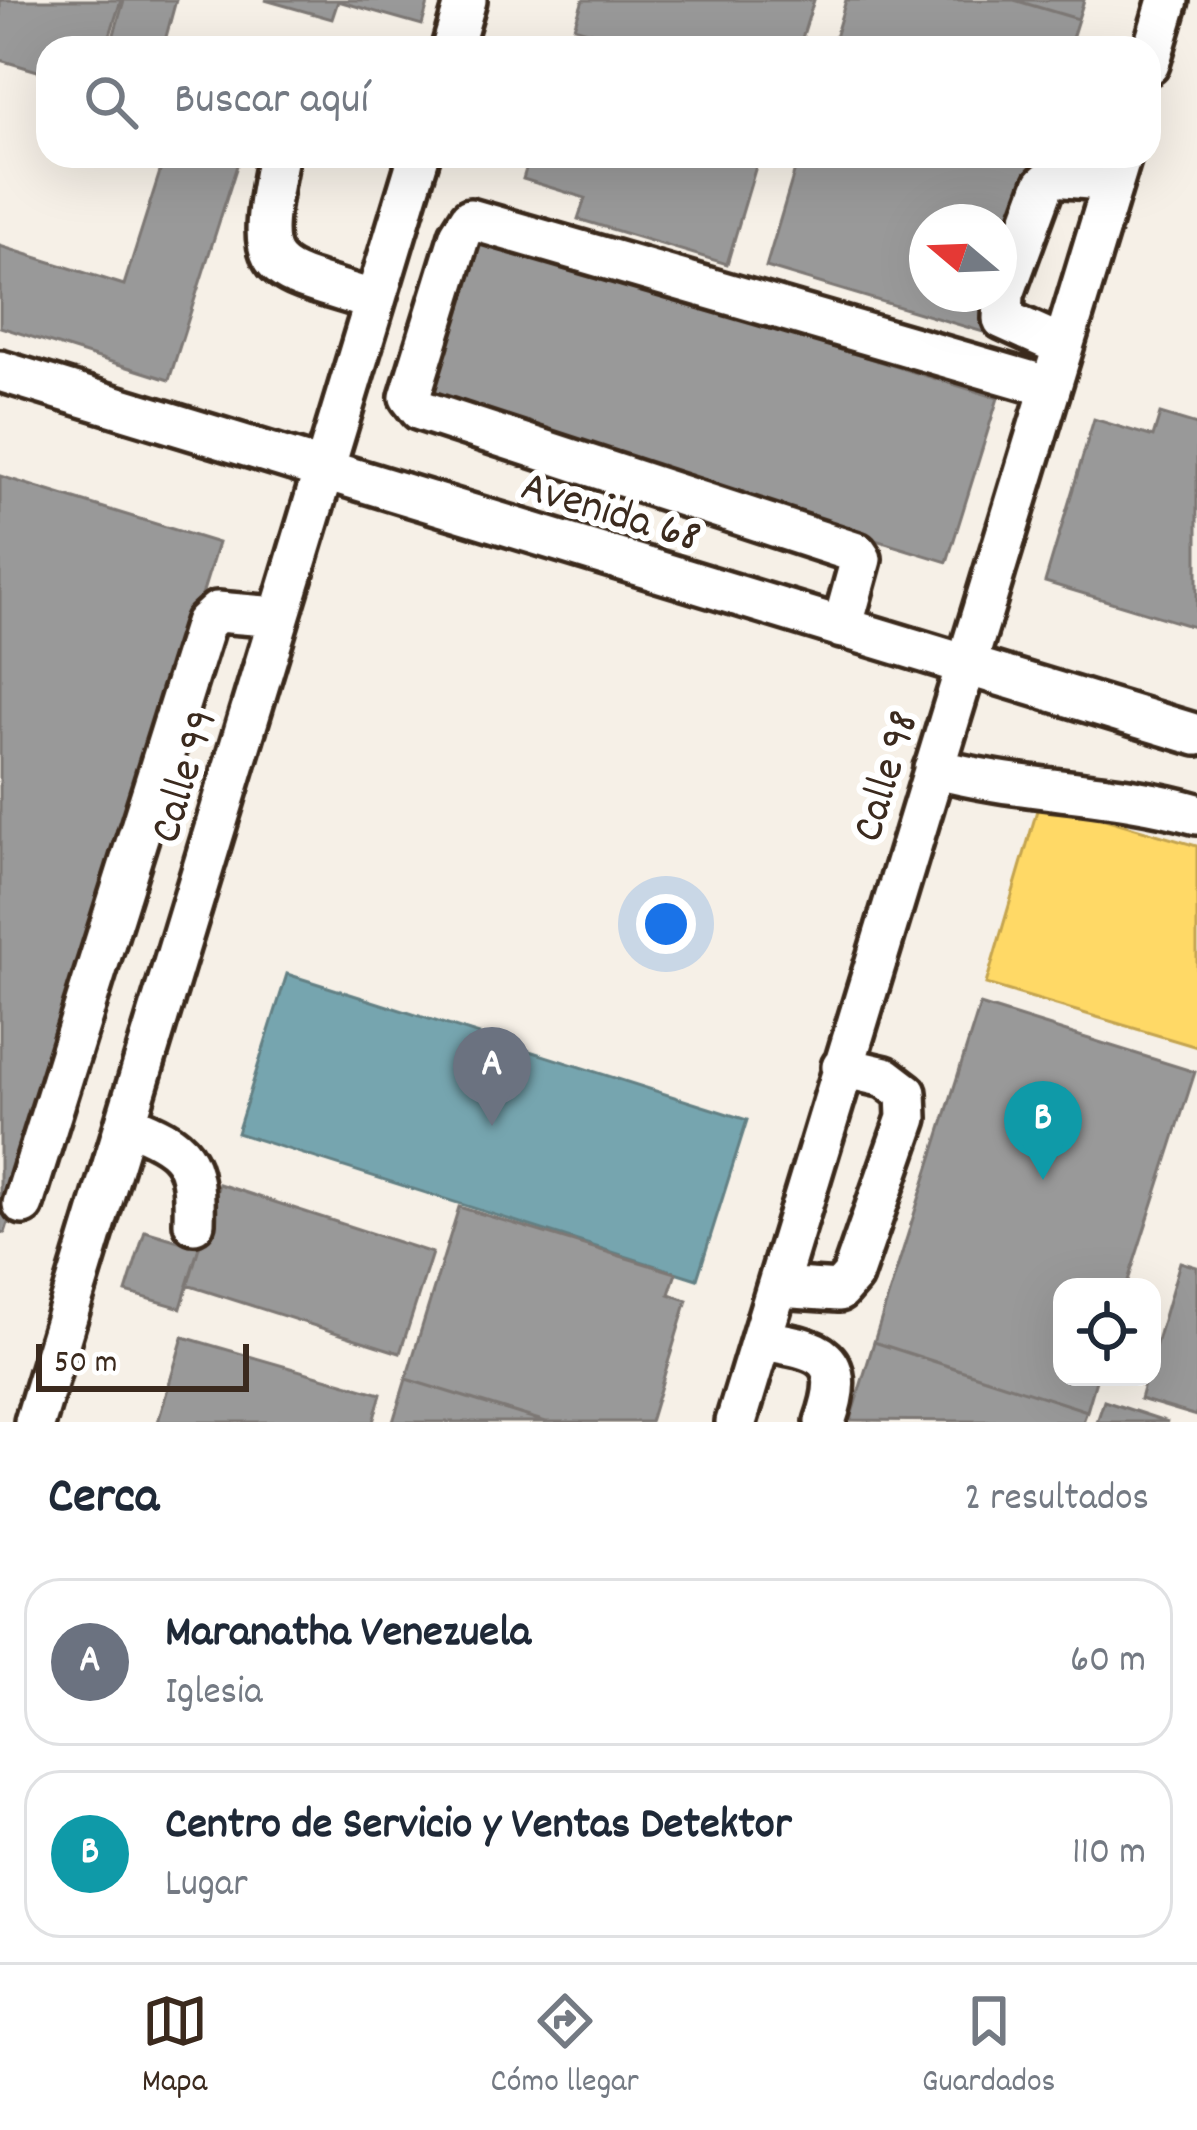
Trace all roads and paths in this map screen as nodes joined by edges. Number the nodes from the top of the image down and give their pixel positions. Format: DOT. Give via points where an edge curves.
graph roads {
  1 [pos="466,0"];
  2 [pos="1168,0"];
  3 [pos="456,36"];
  4 [pos="1157,36"];
  5 [pos="276,168"];
  6 [pos="414,168"];
  7 [pos="1117,169"];
  8 [pos="374,301"];
  9 [pos="1063,346"];
  10 [pos="0,371"];
  11 [pos="1050,387"];
  12 [pos="323,470"];
  13 [pos="278,617"];
  14 [pos="842,628"];
  15 [pos="965,665"];
  16 [pos="1197,735"];
  17 [pos="934,768"];
  18 [pos="1197,814"];
  19 [pos="842,1067"];
  20 [pos="126,1123"];
  21 [pos="23,1204"];
  22 [pos="194,1223"];
  23 [pos="778,1286"];
  24 [pos="761,1340"];
  25 [pos="35,1422"];
  26 [pos="736,1422"];
  27 [pos="825,1422"];
  1 -- 3 [label="lane"];
  2 -- 4 [label="lane"];
  5 -- 8 [label="lane" via="266,217 273,264 291,277"];
  6 -- 8 [label="lane, Calle 99"];
  7 -- 9 [label="lane, Calle 98"];
  7 -- 9 [label="lane" via="1054,176 1044,185 1004,294 1003,320"];
  8 -- 12 [label="lane, Calle 99"];
  9 -- 11 [label="lane, Calle 98"];
  10 -- 12 [label="lane, Avenida 68"];
  11 -- 14 [label="lane" via="470,219 410,397 420,410 857,553"];
  11 -- 15 [label="lane, Calle 98"];
  12 -- 13 [label="lane, Calle 99"];
  12 -- 14 [label="lane, Avenida 68"];
  13 -- 20 [label="lane, Calle 99"];
  13 -- 21 [label="lane" via="217,612 205,623"];
  14 -- 15 [label="lane, Avenida 68"];
  15 -- 16 [label="lane, Avenida 68"];
  15 -- 17 [label="lane, Calle 98"];
  17 -- 18 [label="lane"];
  17 -- 19 [label="lane, Calle 98"];
  19 -- 23 [label="lane, Calle 98"];
  19 -- 23 [label="lane" via="885,1077 906,1093 907,1118 852,1276 839,1291 818,1294"];
  20 -- 22 [label="lane" via="166,1138 187,1157"];
  20 -- 25 [label="lane, Calle 99"];
  23 -- 24 [label="lane, Calle 98"];
  24 -- 26 [label="lane, Calle 98"];
  24 -- 27 [label="lane" via="820,1352 834,1369"];
}
